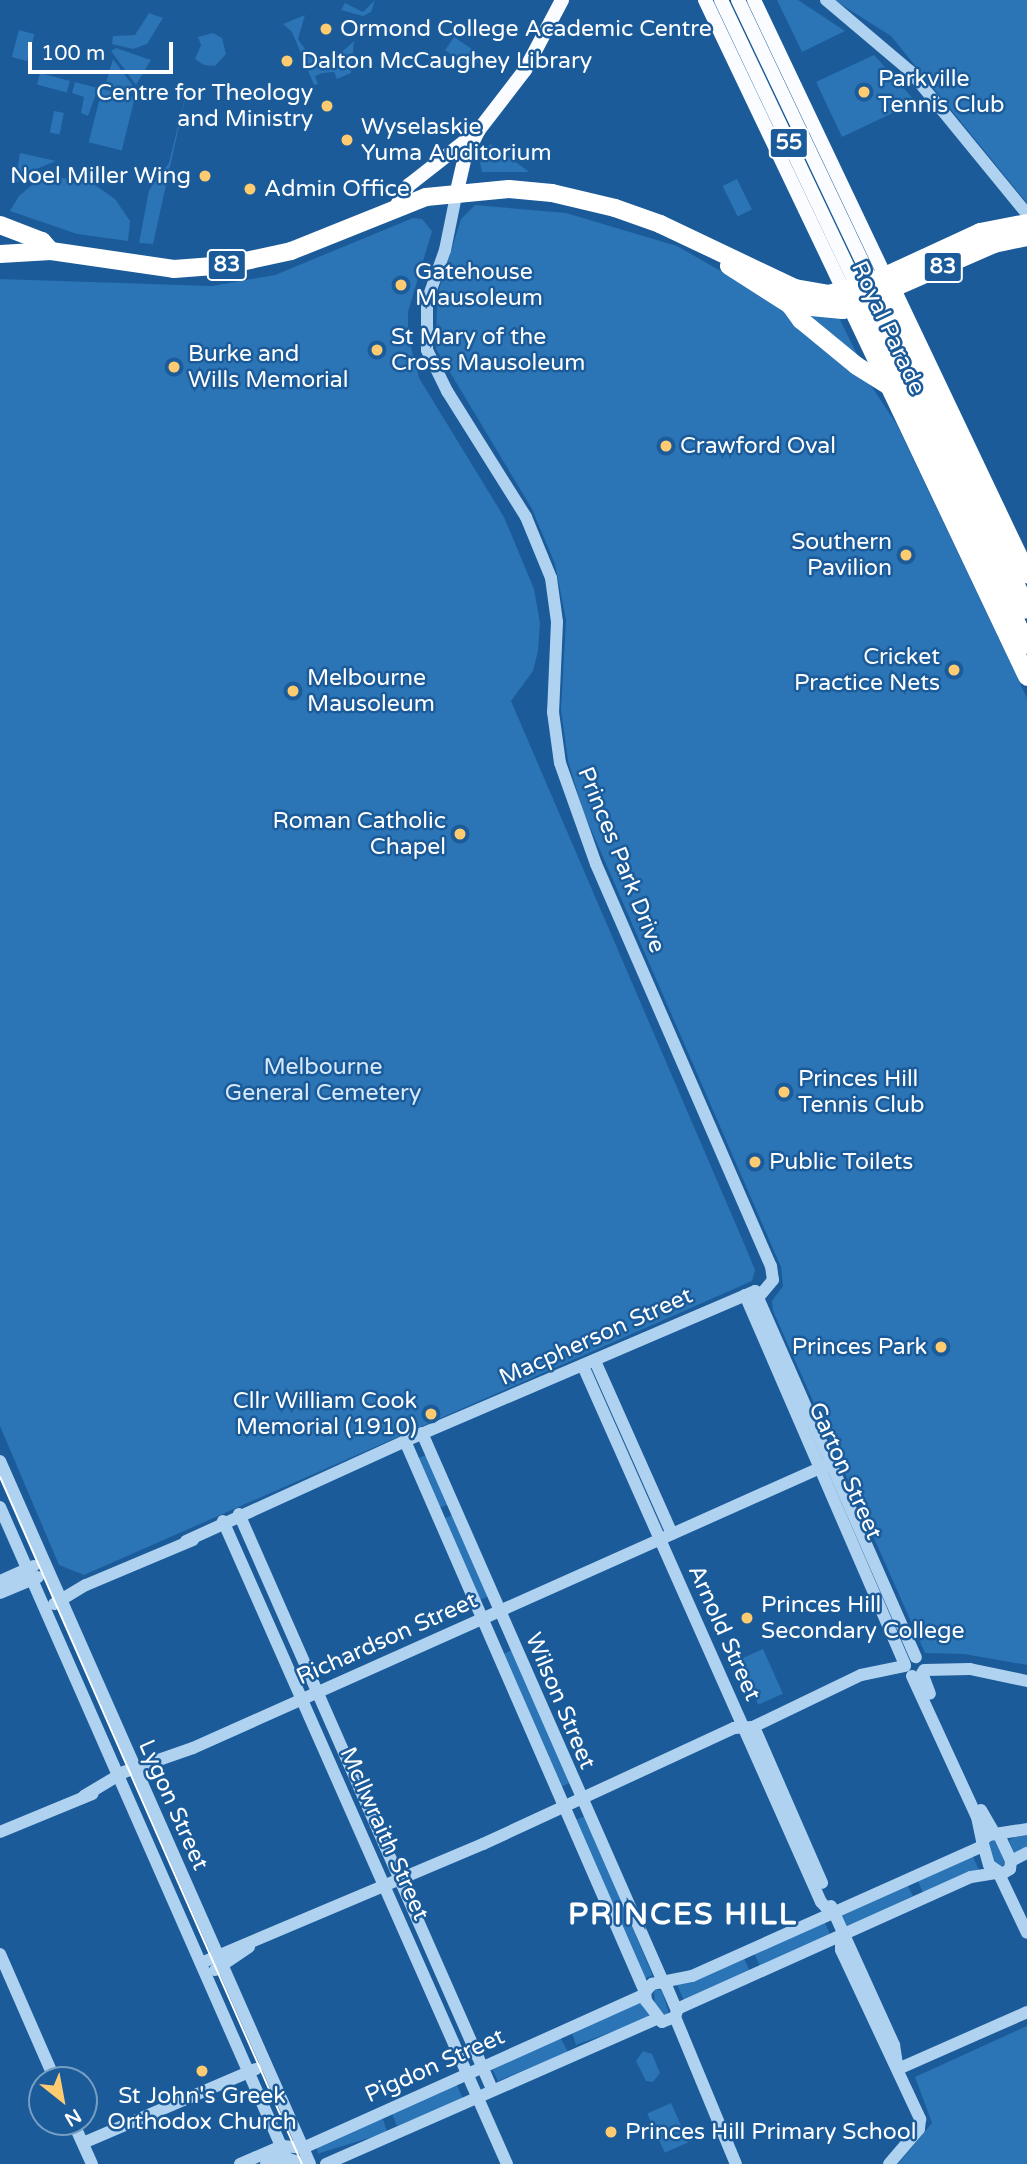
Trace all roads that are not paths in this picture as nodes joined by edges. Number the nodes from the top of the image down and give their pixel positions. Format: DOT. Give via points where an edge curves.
graph roads {
  1 [pos="562,0"];
  2 [pos="705,0"];
  3 [pos="721,0"];
  4 [pos="738,0"];
  5 [pos="754,0"];
  6 [pos="826,0"];
  7 [pos="478,131"];
  8 [pos="830,177"];
  9 [pos="457,191"];
  10 [pos="1009,192"];
  11 [pos="395,208"];
  12 [pos="1027,214"];
  13 [pos="1019,224"];
  14 [pos="0,225"];
  15 [pos="1027,237"];
  16 [pos="690,238"];
  17 [pos="994,244"];
  18 [pos="51,251"];
  19 [pos="0,254"];
  20 [pos="868,292"];
  21 [pos="790,305"];
  22 [pos="888,386"];
  23 [pos="941,410"];
  24 [pos="956,513"];
  25 [pos="1027,575"];
  26 [pos="1014,603"];
  27 [pos="1018,637"];
  28 [pos="1027,677"];
  29 [pos="753,1295"];
  30 [pos="589,1363"];
  31 [pos="422,1437"];
  32 [pos="406,1444"];
  33 [pos="0,1461"];
  34 [pos="826,1465"];
  35 [pos="0,1507"];
  36 [pos="241,1517"];
  37 [pos="224,1525"];
  38 [pos="666,1536"];
  39 [pos="46,1567"];
  40 [pos="29,1574"];
  41 [pos="0,1581"];
  42 [pos="0,1593"];
  43 [pos="59,1597"];
  44 [pos="43,1604"];
  45 [pos="498,1613"];
  46 [pos="484,1619"];
  47 [pos="914,1668"];
  48 [pos="1027,1681"];
  49 [pos="317,1692"];
  50 [pos="302,1699"];
  51 [pos="748,1727"];
  52 [pos="138,1772"];
  53 [pos="119,1780"];
  54 [pos="580,1800"];
  55 [pos="566,1806"];
  56 [pos="1027,1829"];
  57 [pos="0,1832"];
  58 [pos="997,1835"];
  59 [pos="982,1844"];
  60 [pos="1027,1853"];
  61 [pos="1004,1869"];
  62 [pos="400,1880"];
  63 [pos="384,1887"];
  64 [pos="832,1914"];
  65 [pos="1027,1915"];
  66 [pos="1027,1933"];
  67 [pos="841,1935"];
  68 [pos="0,1954"];
  69 [pos="219,1961"];
  70 [pos="204,1968"];
  71 [pos="665,1984"];
  72 [pos="645,1993"];
  73 [pos="1027,2012"];
  74 [pos="676,2013"];
  75 [pos="1027,2019"];
  76 [pos="658,2021"];
  77 [pos="265,2064"];
  78 [pos="49,2066"];
  79 [pos="483,2068"];
  80 [pos="249,2071"];
  81 [pos="900,2072"];
  82 [pos="467,2075"];
  83 [pos="492,2089"];
  84 [pos="476,2096"];
  85 [pos="80,2136"];
  86 [pos="83,2143"];
  87 [pos="303,2148"];
  88 [pos="286,2156"];
  89 [pos="92,2164"];
  90 [pos="240,2164"];
  91 [pos="266,2164"];
  92 [pos="308,2164"];
  93 [pos="326,2164"];
  94 [pos="507,2164"];
  95 [pos="728,2164"];
  96 [pos="736,2164"];
  97 [pos="889,2164"];
  1 -- 7 [label="main road" via="525,70"];
  2 -- 20 [label="main road, Royal Parade / 55"];
  3 -- 20 [label="main road, Royal Parade / 55"];
  4 -- 8 [label="main road, Royal Parade / 55"];
  5 -- 8 [label="main road, Royal Parade / 55"];
  6 -- 10 [label="street" via="902,62"];
  7 -- 9 [label="main road" via="464,157"];
  7 -- 11 [label="main road" via="409,185"];
  8 -- 20 [label="main road, Royal Parade / 55"];
  9 -- 11 [label="highway, 83"];
  9 -- 16 [label="highway, 83" via="509,189 579,199 644,218"];
  9 -- 29 [label="street, Princes Park Drive" via="427,301 427,350 447,391 526,517 551,578 557,622 553,712 560,763 596,863 771,1266 772,1280"];
  10 -- 12 [label="street"];
  10 -- 13 [label="street"];
  11 -- 18 [label="highway, 83" via="291,251 218,266 133,265"];
  13 -- 17 [label="highway"];
  13 -- 20 [label="highway, 83" via="980,232"];
  14 -- 18 [label="highway, 83" via="42,241"];
  15 -- 17 [label="highway, 83"];
  16 -- 20 [label="highway, 83" via="801,290"];
  16 -- 21 [label="highway, 83"];
  17 -- 20 [label="highway, 83"];
  18 -- 19 [label="highway, 83"];
  20 -- 21 [label="highway, 83" via="820,311"];
  20 -- 22 [label="highway, Royal Parade / 55"];
  20 -- 23 [label="highway, Royal Parade / 55"];
  20 -- 24 [label="highway, Royal Parade / 55"];
  21 -- 22 [label="highway" via="799,318 857,366"];
  22 -- 24 [label="highway, Royal Parade / 55"];
  23 -- 25 [label="highway, Royal Parade / 55"];
  23 -- 26 [label="highway, Royal Parade / 55"];
  24 -- 26 [label="highway, Royal Parade / 55"];
  26 -- 27 [label="highway, Royal Parade / 55"];
  27 -- 28 [label="highway, Royal Parade / 55"];
  29 -- 30 [label="street, Macpherson Street"];
  29 -- 34 [label="street, Garton Street"];
  30 -- 31 [label="street, Macpherson Street"];
  30 -- 38 [label="street, Arnold Street"];
  31 -- 32 [label="street, Macpherson Street"];
  31 -- 45 [label="street, Wilson Street"];
  32 -- 36 [label="street, Macpherson Street"];
  32 -- 46 [label="street, Wilson Street"];
  33 -- 39 [label="street, Lygon Street"];
  34 -- 38 [label="street, Richardson Street"];
  34 -- 47 [label="street, Garton Street"];
  35 -- 40 [label="street, Lygon Street"];
  36 -- 37 [label="street, Macpherson Street"];
  36 -- 49 [label="street, McIlwraith Street"];
  37 -- 43 [label="street, Macpherson Street"];
  37 -- 50 [label="street, McIlwraith Street"];
  38 -- 45 [label="street, Richardson Street"];
  38 -- 51 [label="street, Arnold Street"];
  39 -- 40 [label="street"];
  39 -- 43 [label="street, Lygon Street"];
  40 -- 41 [label="street"];
  40 -- 42 [label="street"];
  40 -- 44 [label="street, Lygon Street"];
  43 -- 44 [label="street, Macpherson Street"];
  43 -- 52 [label="street, Lygon Street"];
  44 -- 53 [label="street, Lygon Street"];
  45 -- 46 [label="street, Richardson Street"];
  45 -- 54 [label="street, Wilson Street"];
  46 -- 49 [label="street, Richardson Street"];
  46 -- 55 [label="street, Wilson Street"];
  47 -- 48 [label="street" via="955,1668"];
  47 -- 51 [label="street" via="873,1672"];
  47 -- 58 [label="street, Garton Street"];
  47 -- 59 [label="street, Garton Street" via="977,1817"];
  49 -- 50 [label="street, Richardson Street"];
  49 -- 62 [label="street, McIlwraith Street"];
  50 -- 52 [label="street, Richardson Street"];
  50 -- 63 [label="street, McIlwraith Street"];
  51 -- 54 [label="street"];
  51 -- 64 [label="street, Arnold Street" via="823,1906"];
  52 -- 53 [label="street, Richardson Street"];
  52 -- 69 [label="street, Lygon Street"];
  53 -- 57 [label="street"];
  53 -- 70 [label="street, Lygon Street"];
  54 -- 55 [label="street"];
  54 -- 71 [label="street, Wilson Street"];
  55 -- 62 [label="street"];
  55 -- 72 [label="street, Wilson Street"];
  56 -- 58 [label="street"];
  58 -- 59 [label="street"];
  58 -- 61 [label="street"];
  59 -- 61 [label="street"];
  59 -- 64 [label="street"];
  60 -- 61 [label="street"];
  61 -- 65 [label="street"];
  61 -- 66 [label="street"];
  61 -- 67 [label="street" via="971,1877"];
  62 -- 63 [label="street"];
  62 -- 79 [label="street, McIlwraith Street"];
  63 -- 69 [label="street"];
  63 -- 82 [label="street, McIlwraith Street"];
  64 -- 67 [label="street, Arnold Street"];
  64 -- 71 [label="street"];
  67 -- 74 [label="street"];
  67 -- 81 [label="street, Arnold Street" via="851,1946 894,2045"];
  68 -- 78 [label="street"];
  69 -- 70 [label="street"];
  69 -- 77 [label="street, Lygon Street"];
  70 -- 80 [label="street, Lygon Street"];
  71 -- 72 [label="street, Pigdon Street" via="654,1983"];
  71 -- 74 [label="street, Wilson Street"];
  72 -- 76 [label="street, Wilson Street"];
  72 -- 79 [label="street, Pigdon Street"];
  73 -- 81 [label="street"];
  74 -- 76 [label="street, Pigdon Street"];
  74 -- 96 [label="street"];
  75 -- 81 [label="street"];
  76 -- 83 [label="street, Pigdon Street"];
  76 -- 95 [label="street" via="674,2039"];
  77 -- 80 [label="street"];
  77 -- 87 [label="street, Lygon Street"];
  79 -- 82 [label="street, Pigdon Street"];
  79 -- 83 [label="street, McIlwraith Street"];
  80 -- 86 [label="street"];
  80 -- 88 [label="street, Lygon Street"];
  81 -- 97 [label="street, Arnold Street" via="921,2124"];
  82 -- 84 [label="street, McIlwraith Street"];
  82 -- 87 [label="street, Pigdon Street"];
  83 -- 84 [label="street, Pigdon Street"];
  84 -- 93 [label="street, Pigdon Street"];
  84 -- 94 [label="street, McIlwraith Street"];
  85 -- 86 [label="street"];
  86 -- 89 [label="street"];
  87 -- 88 [label="street, Pigdon Street"];
  87 -- 92 [label="street, Lygon Street"];
  88 -- 90 [label="street, Pigdon Street"];
  88 -- 91 [label="street, Pigdon Street"];
  88 -- 92 [label="street"];
}
